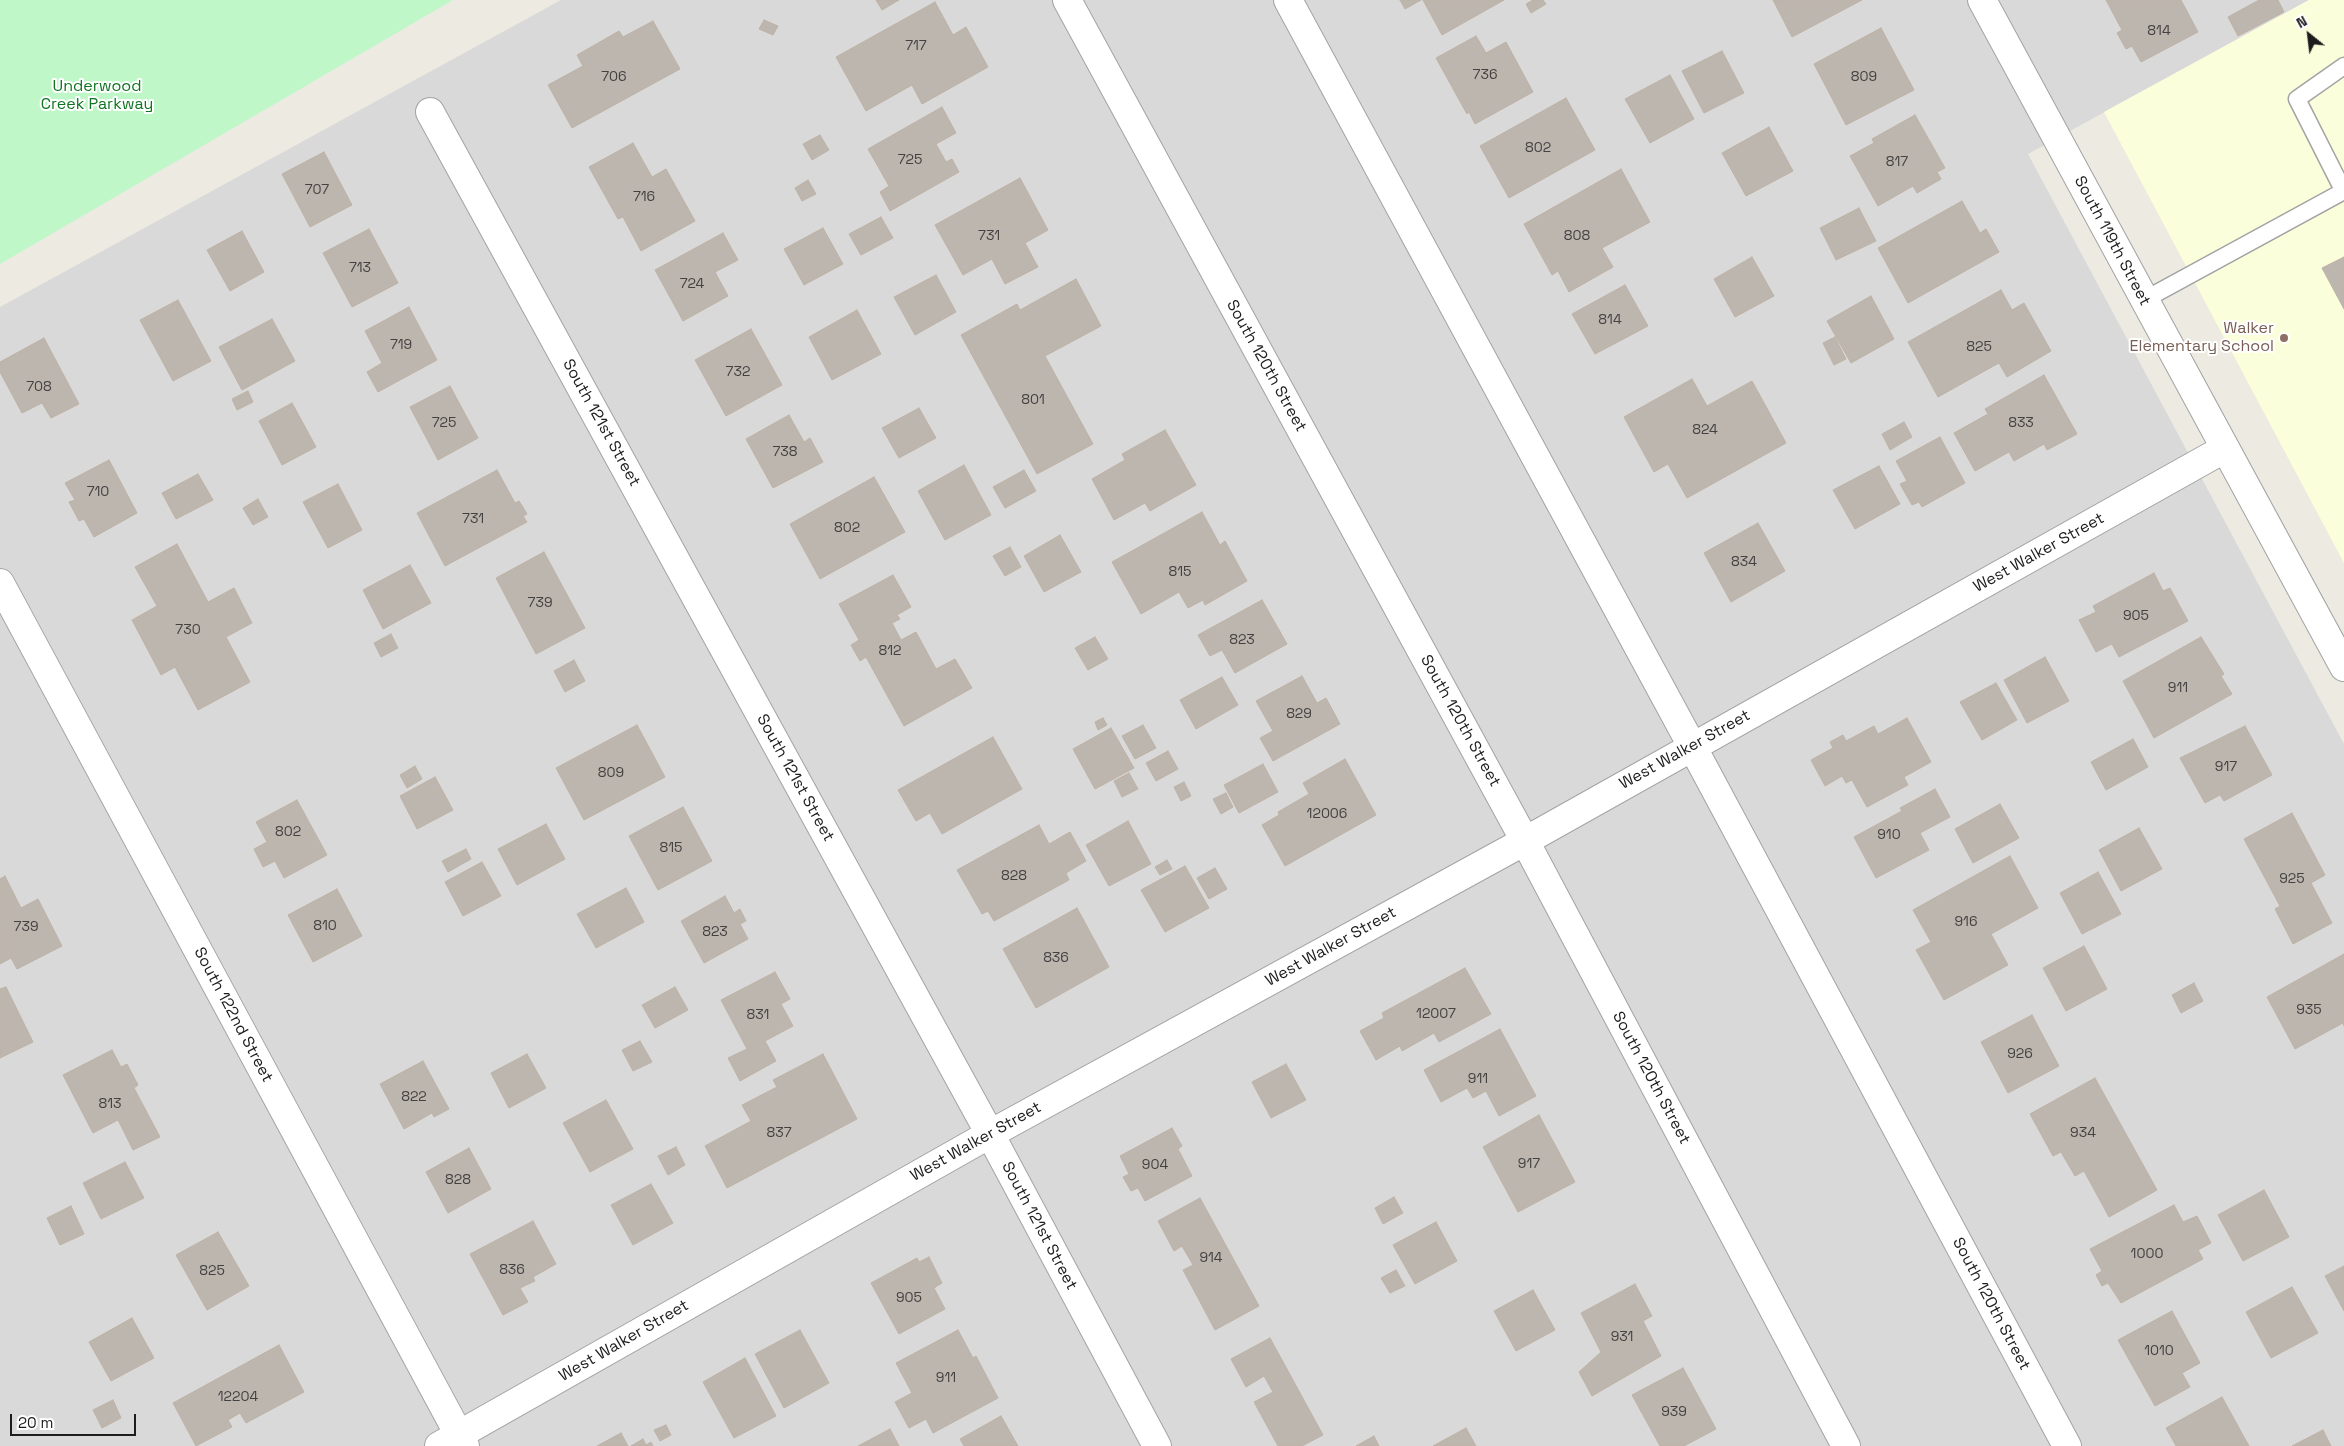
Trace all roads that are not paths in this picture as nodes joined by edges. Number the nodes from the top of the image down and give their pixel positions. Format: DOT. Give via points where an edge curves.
graph roads {
  1 [pos="1067,0"];
  2 [pos="1288,0"];
  3 [pos="1982,0"];
  4 [pos="2344,66"];
  5 [pos="430,112"];
  6 [pos="2344,192"];
  7 [pos="2144,300"];
  8 [pos="2224,449"];
  9 [pos="0,583"];
  10 [pos="2344,667"];
  11 [pos="1692,746"];
  12 [pos="1525,841"];
  13 [pos="990,1134"];
  14 [pos="454,1442"];
  15 [pos="1157,1446"];
  16 [pos="1846,1446"];
  17 [pos="2067,1446"];
  1 -- 12 [label="street, South 120th Street"];
  2 -- 11 [label="street, South 120th Street"];
  3 -- 7 [label="street, South 119th Street"];
  4 -- 6 [label="lane" via="2297,99"];
  5 -- 13 [label="street, South 121st Street"];
  6 -- 7 [label="lane"];
  7 -- 8 [label="street, South 119th Street"];
  8 -- 10 [label="street, South 119th Street"];
  8 -- 11 [label="street, West Walker Street"];
  9 -- 14 [label="street, South 122nd Street"];
  11 -- 12 [label="street, West Walker Street"];
  11 -- 17 [label="street, South 120th Street"];
  12 -- 13 [label="street, West Walker Street"];
  12 -- 16 [label="street, South 120th Street"];
  13 -- 14 [label="street, West Walker Street"];
  13 -- 15 [label="street, South 121st Street"];
}
